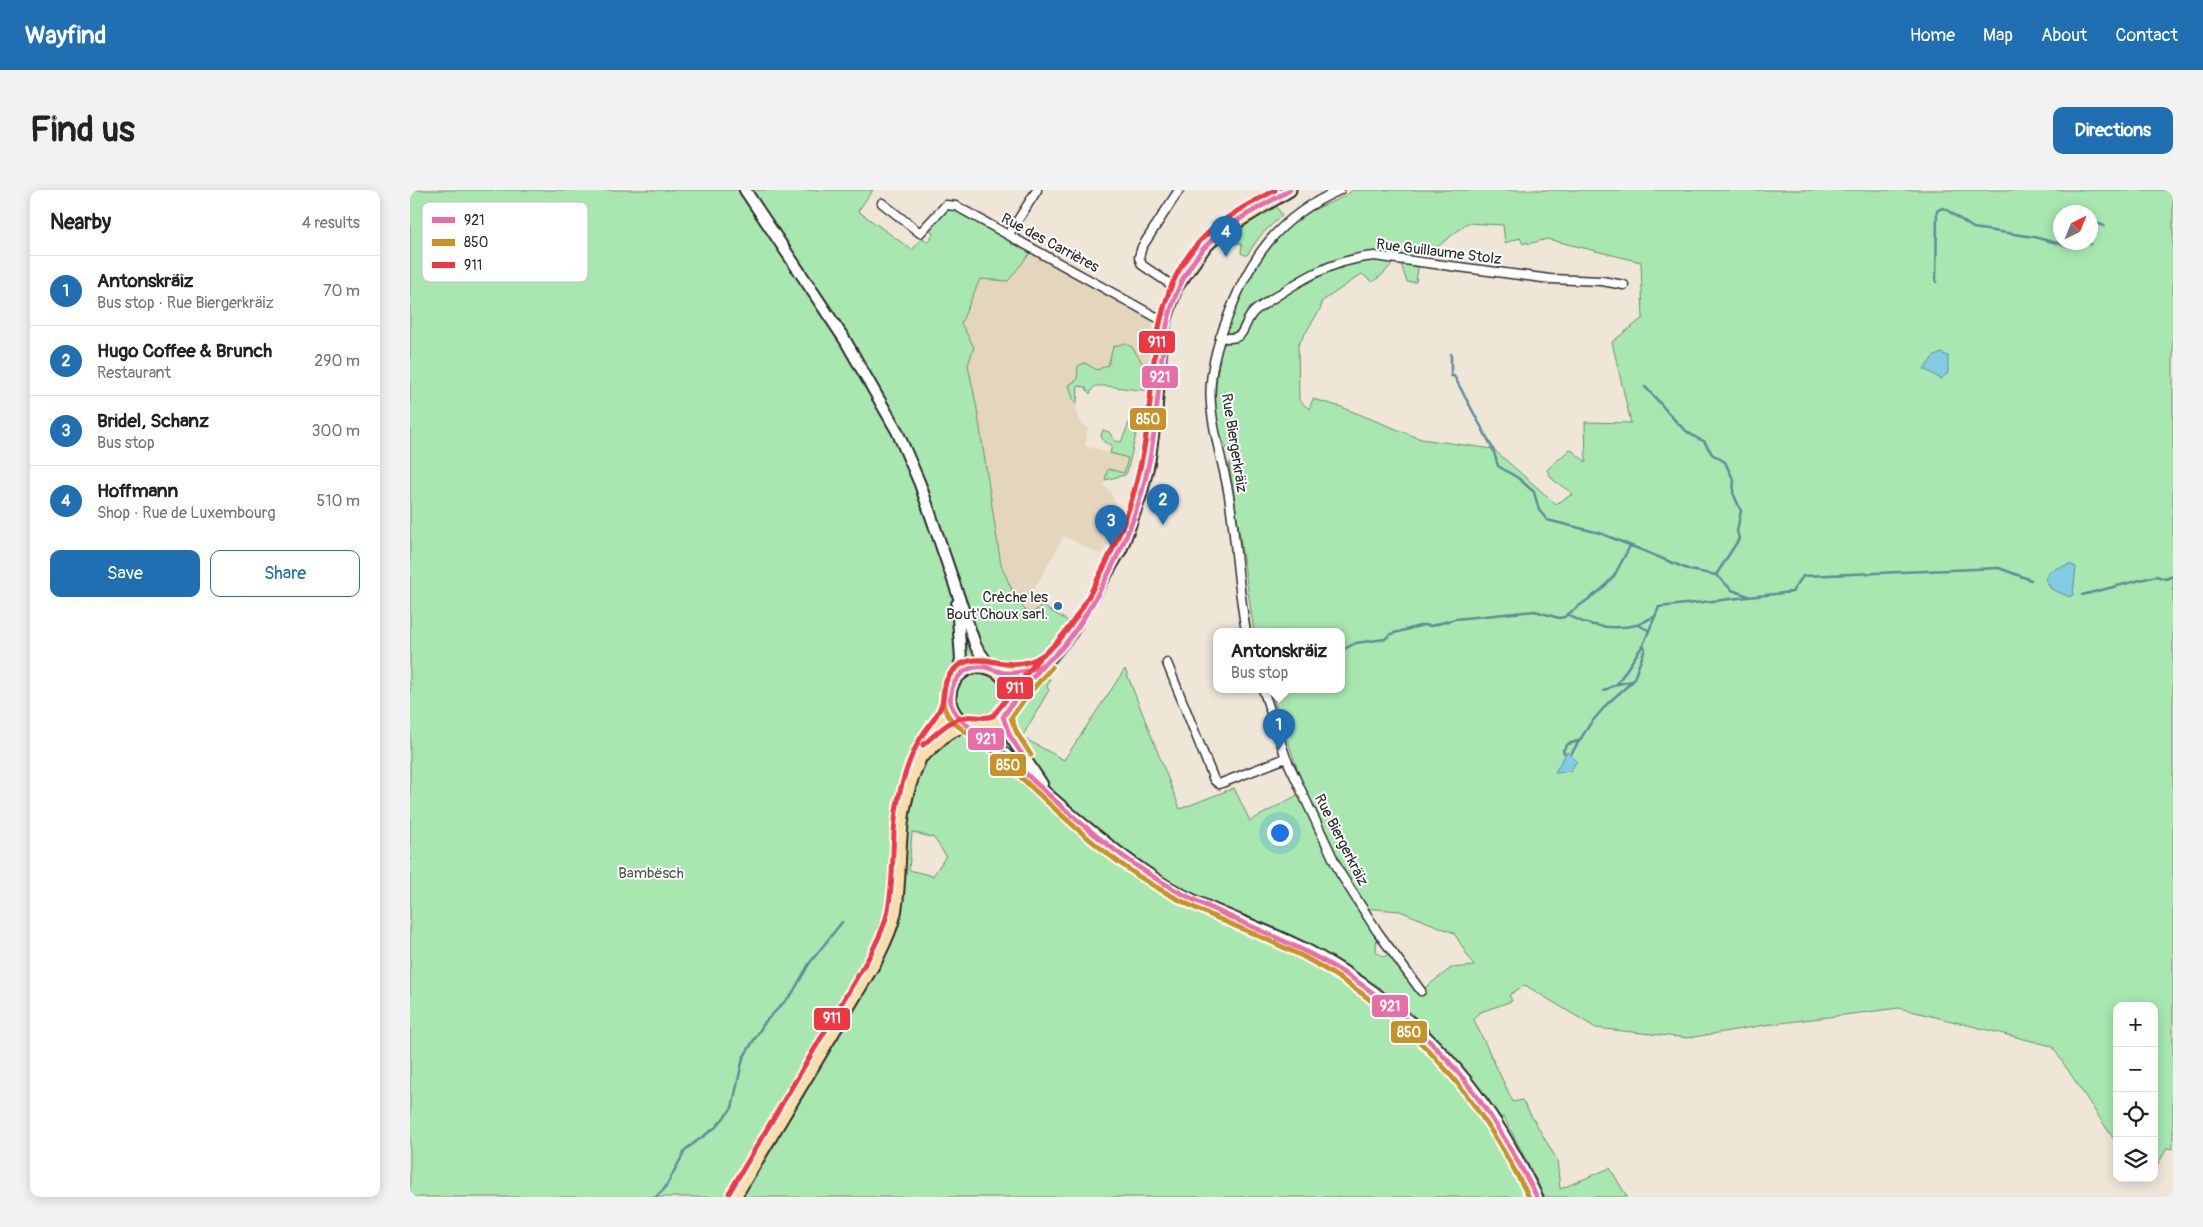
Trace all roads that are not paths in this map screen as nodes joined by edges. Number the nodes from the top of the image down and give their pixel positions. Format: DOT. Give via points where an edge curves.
graph roads {
  1 [pos="745,190"];
  2 [pos="1037,190"];
  3 [pos="1179,190"];
  4 [pos="1290,190"];
  5 [pos="1340,190"];
  6 [pos="882,203"];
  7 [pos="1009,234"];
  8 [pos="1624,285"];
  9 [pos="1176,288"];
  10 [pos="1165,322"];
  11 [pos="1220,337"];
  12 [pos="956,591"];
  13 [pos="1245,628"];
  14 [pos="1045,663"];
  15 [pos="1166,663"];
  16 [pos="995,671"];
  17 [pos="956,678"];
  18 [pos="1265,693"];
  19 [pos="950,704"];
  20 [pos="1006,712"];
  21 [pos="971,726"];
  22 [pos="921,758"];
  23 [pos="1286,758"];
  24 [pos="1047,791"];
  25 [pos="1421,991"];
  26 [pos="735,1197"];
  27 [pos="1538,1197"];
  1 -- 12 [label="main road" via="845,340 897,431 920,484"];
  2 -- 7 [label="street"];
  3 -- 9 [label="street" via="1142,247 1140,257 1142,265"];
  4 -- 9 [label="main road" via="1221,232 1204,248"];
  5 -- 11 [label="street, Rue Biergerkräiz" via="1302,209 1269,240 1252,261"];
  6 -- 7 [label="street, Rue des Carrières" via="920,233 940,210 951,204"];
  7 -- 10 [label="street, Rue des Carrières"];
  8 -- 11 [label="street, Rue Guillaume Stolz" via="1550,279 1374,256 1351,258 1300,280 1257,309 1237,338"];
  9 -- 10 [label="main road"];
  10 -- 14 [label="main road" via="1154,433 1135,510 1121,548 1080,622"];
  11 -- 13 [label="street, Rue Biergerkräiz" via="1211,384 1211,403 1229,496"];
  12 -- 16 [label="main road" via="976,647"];
  12 -- 17 [label="main road" via="961,659"];
  14 -- 16 [label="main road" via="1022,671"];
  14 -- 20 [label="main road"];
  15 -- 23 [label="street" via="1214,780 1219,784"];
  16 -- 17 [label="main road" via="976,667"];
  16 -- 20 [label="main road" via="1010,688"];
  17 -- 19 [label="main road"];
  18 -- 23 [label="street, Rue Biergerkräiz"];
  19 -- 21 [label="main road" via="954,712"];
  19 -- 22 [label="main road"];
  20 -- 21 [label="main road" via="991,726"];
  20 -- 24 [label="main road" via="1010,736"];
  21 -- 22 [label="main road" via="947,734"];
  21 -- 24 [label="main road" via="996,743 1030,779"];
  22 -- 26 [label="main road" via="905,804 896,909 888,937"];
  23 -- 25 [label="street, Rue Biergerkräiz" via="1340,873 1377,932"];
  24 -- 27 [label="main road" via="1111,848 1160,882 1308,951 1358,981 1400,1014 1453,1065 1474,1091 1509,1143"];
}
